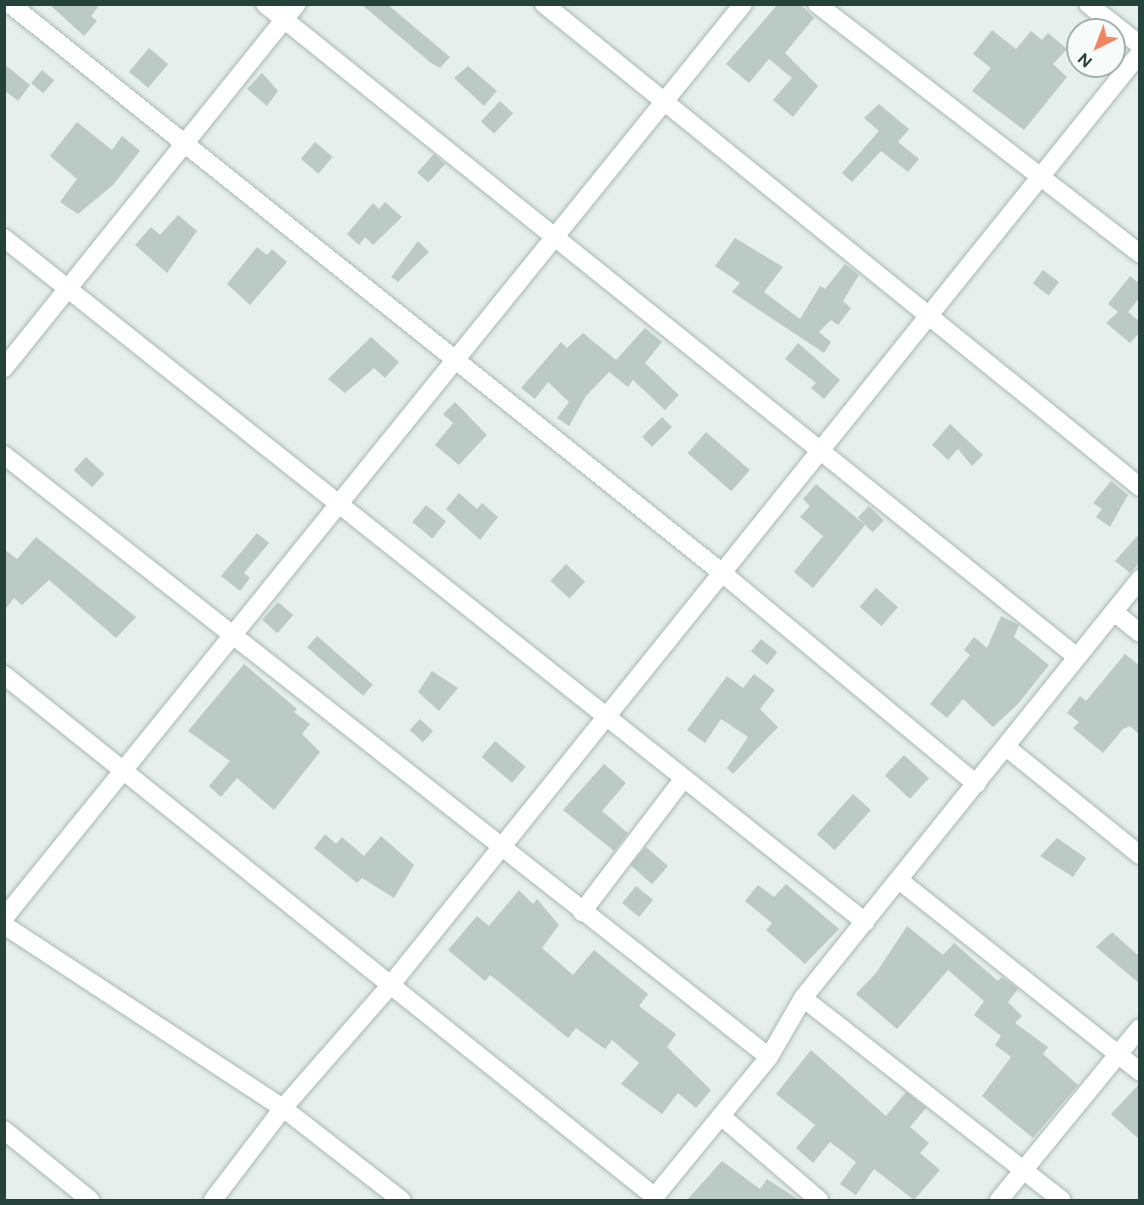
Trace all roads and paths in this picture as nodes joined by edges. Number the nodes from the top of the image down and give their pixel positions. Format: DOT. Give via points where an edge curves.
graph roads {
  1 [pos="10,4"];
  2 [pos="264,4"];
  3 [pos="297,4"];
  4 [pos="544,4"];
  5 [pos="743,4"];
  6 [pos="817,4"];
  7 [pos="1088,4"];
  8 [pos="284,21"];
  9 [pos="1140,45"];
  10 [pos="1140,52"];
  11 [pos="666,100"];
  12 [pos="187,141"];
  13 [pos="1039,178"];
  14 [pos="556,237"];
  15 [pos="4,238"];
  16 [pos="1140,254"];
  17 [pos="68,290"];
  18 [pos="929,314"];
  19 [pos="455,361"];
  20 [pos="4,369"];
  21 [pos="818,452"];
  22 [pos="4,455"];
  23 [pos="1140,487"];
  24 [pos="340,504"];
  25 [pos="721,572"];
  26 [pos="1140,579"];
  27 [pos="1114,612"];
  28 [pos="1140,633"];
  29 [pos="235,637"];
  30 [pos="1077,657"];
  31 [pos="4,675"];
  32 [pos="606,716"];
  33 [pos="1006,747"];
  34 [pos="122,772"];
  35 [pos="684,778"];
  36 [pos="976,784"];
  37 [pos="499,849"];
  38 [pos="1140,855"];
  39 [pos="899,880"];
  40 [pos="582,912"];
  41 [pos="4,918"];
  42 [pos="865,922"];
  43 [pos="4,925"];
  44 [pos="389,987"];
  45 [pos="803,998"];
  46 [pos="1140,1028"];
  47 [pos="1118,1054"];
  48 [pos="769,1058"];
  49 [pos="1140,1072"];
  50 [pos="283,1108"];
  51 [pos="721,1116"];
  52 [pos="4,1130"];
  53 [pos="1025,1169"];
  54 [pos="653,1199"];
  55 [pos="90,1200"];
  56 [pos="213,1200"];
  57 [pos="401,1200"];
  58 [pos="819,1200"];
  59 [pos="999,1200"];
  60 [pos="1062,1200"];
  1 -- 12 [label="street"];
  2 -- 8 [label="street"];
  3 -- 8 [label="street"];
  4 -- 11 [label="street"];
  5 -- 11 [label="street"];
  6 -- 13 [label="street"];
  7 -- 9 [label="street"];
  8 -- 12 [label="street"];
  8 -- 14 [label="street"];
  10 -- 13 [label="street"];
  11 -- 14 [label="street"];
  11 -- 18 [label="street"];
  12 -- 17 [label="street"];
  12 -- 19 [label="street"];
  13 -- 16 [label="street"];
  13 -- 18 [label="street"];
  14 -- 19 [label="street"];
  14 -- 21 [label="street"];
  15 -- 17 [label="street"];
  17 -- 20 [label="street"];
  17 -- 24 [label="street"];
  18 -- 21 [label="street"];
  18 -- 23 [label="street"];
  19 -- 24 [label="street"];
  19 -- 25 [label="street"];
  21 -- 25 [label="street"];
  21 -- 30 [label="street"];
  22 -- 29 [label="street"];
  24 -- 29 [label="street"];
  24 -- 32 [label="street"];
  25 -- 32 [label="street"];
  25 -- 36 [label="street"];
  26 -- 27 [label="street"];
  27 -- 28 [label="street"];
  27 -- 30 [label="street"];
  29 -- 34 [label="street"];
  29 -- 37 [label="street"];
  30 -- 33 [label="street"];
  31 -- 34 [label="street"];
  32 -- 35 [label="street"];
  32 -- 37 [label="street"];
  33 -- 36 [label="street"];
  33 -- 38 [label="street"];
  34 -- 41 [label="street"];
  34 -- 44 [label="street"];
  35 -- 40 [label="street"];
  35 -- 42 [label="street"];
  36 -- 39 [label="street"];
  37 -- 40 [label="street"];
  37 -- 44 [label="street"];
  39 -- 42 [label="street"];
  39 -- 47 [label="street"];
  40 -- 48 [label="street"];
  42 -- 45 [label="street"];
  43 -- 50 [label="street"];
  44 -- 50 [label="street"];
  44 -- 54 [label="street"];
  45 -- 48 [label="street"];
  45 -- 53 [label="street"];
  46 -- 47 [label="street"];
  47 -- 49 [label="street"];
  47 -- 53 [label="street"];
  48 -- 51 [label="street"];
  50 -- 56 [label="street"];
  50 -- 57 [label="street"];
  51 -- 54 [label="street"];
  51 -- 58 [label="street"];
  52 -- 55 [label="street"];
  53 -- 59 [label="street"];
  53 -- 60 [label="street"];
}
